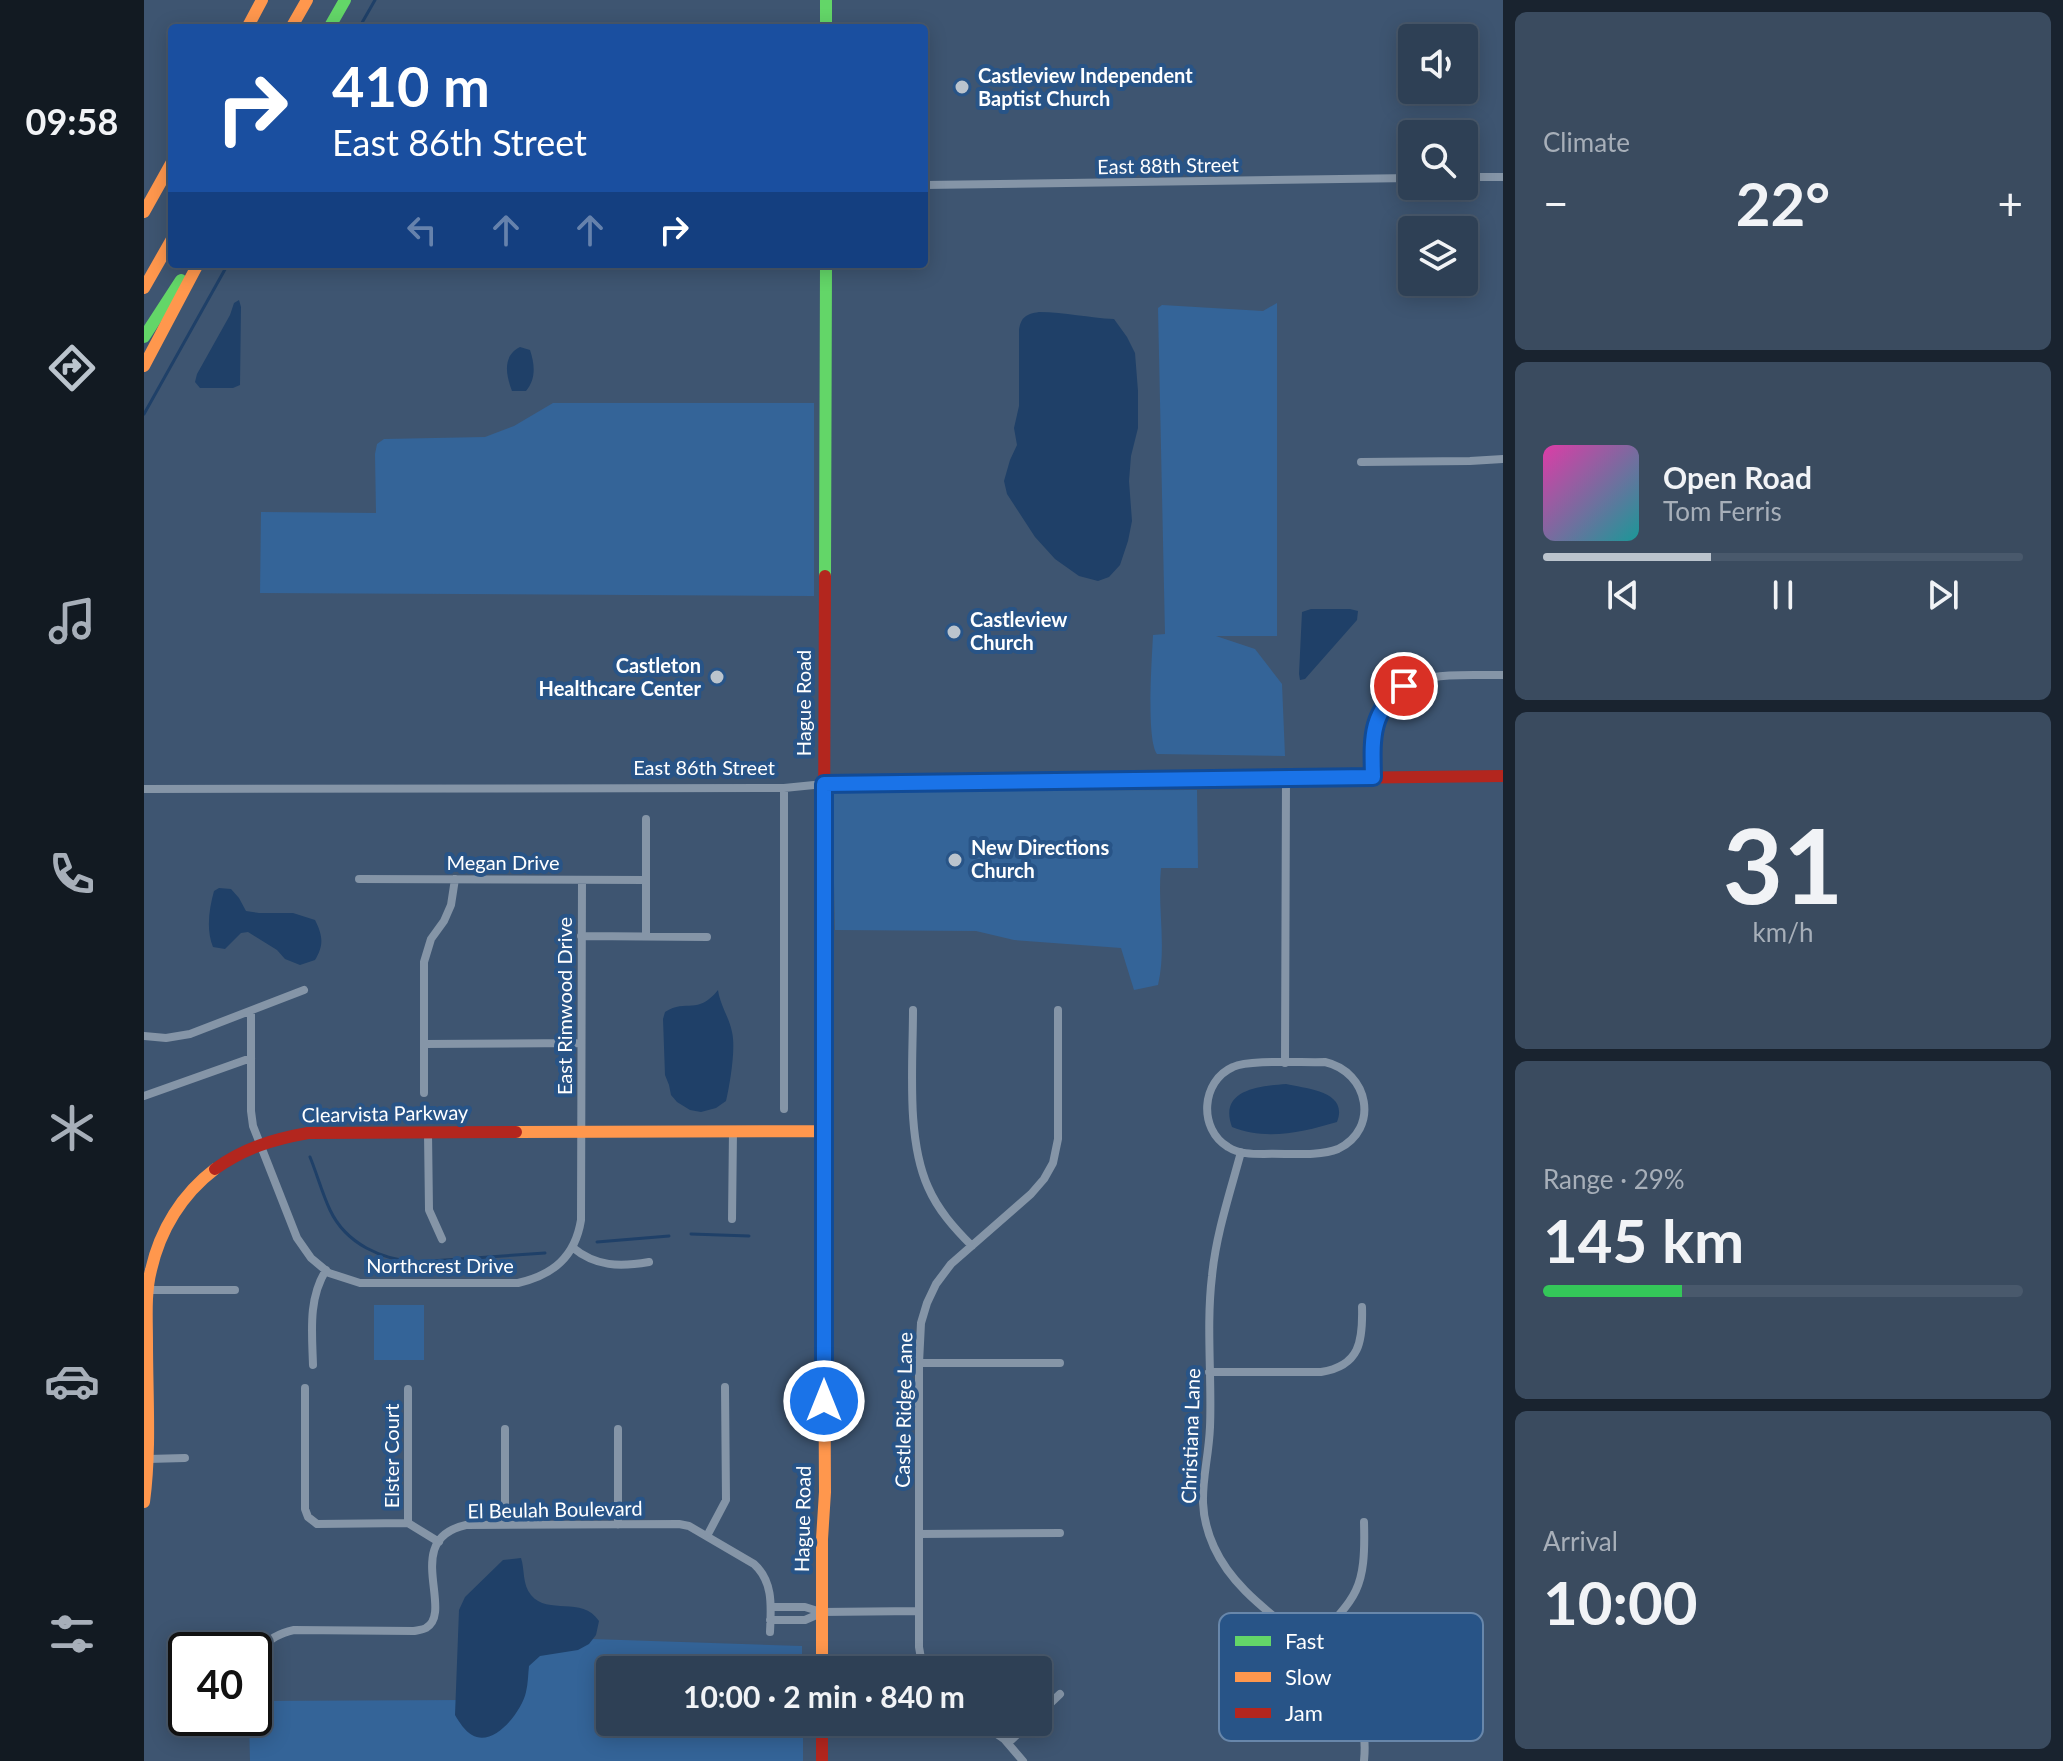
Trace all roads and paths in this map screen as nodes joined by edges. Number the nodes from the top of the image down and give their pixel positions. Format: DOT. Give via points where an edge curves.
graph roads {
  1 [pos="262,0"];
  2 [pos="307,0"];
  3 [pos="345,0"];
  4 [pos="826,0"];
  5 [pos="249,24"];
  6 [pos="293,24"];
  7 [pos="331,24"];
  8 [pos="826,24"];
  9 [pos="168,169"];
  10 [pos="1478,177"];
  11 [pos="1503,177"];
  12 [pos="1398,178"];
  13 [pos="928,185"];
  14 [pos="144,212"];
  15 [pos="168,246"];
  16 [pos="188,268"];
  17 [pos="196,268"];
  18 [pos="826,268"];
  19 [pos="144,288"];
  20 [pos="144,337"];
  21 [pos="144,366"];
  22 [pos="1503,459"];
  23 [pos="1361,462"];
  24 [pos="1503,675"];
  25 [pos="1503,776"];
  26 [pos="1373,777"];
  27 [pos="1286,779"];
  28 [pos="824,784"];
  29 [pos="784,788"];
  30 [pos="144,789"];
  31 [pos="646,819"];
  32 [pos="359,879"];
  33 [pos="455,879"];
  34 [pos="582,880"];
  35 [pos="646,880"];
  36 [pos="581,936"];
  37 [pos="646,936"];
  38 [pos="707,937"];
  39 [pos="304,990"];
  40 [pos="913,1010"];
  41 [pos="1058,1010"];
  42 [pos="251,1011"];
  43 [pos="144,1036"];
  44 [pos="580,1043"];
  45 [pos="424,1044"];
  46 [pos="251,1058"];
  47 [pos="1285,1063"];
  48 [pos="424,1093"];
  49 [pos="144,1096"];
  50 [pos="784,1109"];
  51 [pos="733,1131"];
  52 [pos="823,1131"];
  53 [pos="580,1132"];
  54 [pos="428,1133"];
  55 [pos="260,1144"];
  56 [pos="1241,1152"];
  57 [pos="732,1219"];
  58 [pos="442,1239"];
  59 [pos="972,1246"];
  60 [pos="572,1247"];
  61 [pos="649,1262"];
  62 [pos="326,1270"];
  63 [pos="148,1290"];
  64 [pos="235,1290"];
  65 [pos="1362,1307"];
  66 [pos="919,1363"];
  67 [pos="1060,1363"];
  68 [pos="313,1365"];
  69 [pos="1209,1372"];
  70 [pos="146,1384"];
  71 [pos="725,1387"];
  72 [pos="305,1388"];
  73 [pos="408,1389"];
  74 [pos="146,1400"];
  75 [pos="505,1429"];
  76 [pos="618,1429"];
  77 [pos="185,1458"];
  78 [pos="148,1459"];
  79 [pos="144,1502"];
  80 [pos="1364,1522"];
  81 [pos="408,1523"];
  82 [pos="505,1524"];
  83 [pos="618,1525"];
  84 [pos="1060,1533"];
  85 [pos="919,1534"];
  86 [pos="707,1536"];
  87 [pos="439,1542"];
  88 [pos="771,1607"];
  89 [pos="919,1611"];
  90 [pos="821,1612"];
  91 [pos="1272,1613"];
  92 [pos="1342,1613"];
  93 [pos="770,1620"];
  94 [pos="770,1632"];
  95 [pos="272,1639"];
  96 [pos="822,1656"];
  97 [pos="920,1656"];
  98 [pos="1060,1694"];
  99 [pos="1052,1702"];
  100 [pos="822,1736"];
  101 [pos="998,1736"];
  102 [pos="1016,1736"];
  103 [pos="1008,1743"];
  104 [pos="822,1761"];
  105 [pos="1023,1761"];
  1 -- 5 [label="main road"];
  2 -- 6 [label="main road"];
  3 -- 7 [label="main road"];
  4 -- 8 [label="main road"];
  9 -- 14 [label="main road"];
  10 -- 11 [label="street"];
  12 -- 13 [label="street, East 88th Street"];
  15 -- 19 [label="main road"];
  16 -- 20 [label="main road"];
  17 -- 21 [label="main road"];
  18 -- 28 [label="main road, Hague Road"];
  22 -- 23 [label="street"];
  24 -- 26 [label="street" via="1426,677 1396,692 1374,727"];
  25 -- 26 [label="main road, East 86th Street"];
  26 -- 27 [label="main road, East 86th Street"];
  27 -- 28 [label="main road, East 86th Street"];
  27 -- 47 [label="street"];
  28 -- 29 [label="street, East 86th Street"];
  28 -- 52 [label="main road, Hague Road"];
  29 -- 30 [label="street, East 86th Street"];
  29 -- 50 [label="street"];
  31 -- 35 [label="street"];
  32 -- 33 [label="street, Megan Drive"];
  33 -- 34 [label="street, Megan Drive"];
  33 -- 45 [label="street" via="451,905 425,958"];
  34 -- 35 [label="street, Megan Drive"];
  34 -- 36 [label="street, East Rimwood Drive"];
  35 -- 37 [label="street"];
  36 -- 37 [label="street"];
  36 -- 44 [label="street, East Rimwood Drive"];
  37 -- 38 [label="street"];
  39 -- 42 [label="street"];
  40 -- 59 [label="street" via="913,1124 919,1161 937,1204"];
  41 -- 59 [label="street, Castle Ridge Lane" via="1058,1134 1053,1163 1031,1194"];
  42 -- 43 [label="street" via="190,1034"];
  42 -- 46 [label="street, Northcrest Drive"];
  44 -- 45 [label="street"];
  44 -- 53 [label="street, East Rimwood Drive"];
  45 -- 48 [label="street"];
  46 -- 49 [label="street"];
  46 -- 55 [label="street, Northcrest Drive" via="251,1116"];
  47 -- 56 [label="street" via="1235,1066 1212,1088 1209,1124 1222,1143"];
  47 -- 56 [label="street" via="1330,1063 1343,1069 1364,1098 1361,1126 1334,1151"];
  51 -- 52 [label="main road, Clearvista Parkway"];
  51 -- 53 [label="main road, Clearvista Parkway"];
  51 -- 57 [label="street"];
  52 -- 90 [label="main road, Hague Road"];
  53 -- 54 [label="main road, Clearvista Parkway"];
  53 -- 60 [label="street" via="581,1220"];
  54 -- 55 [label="main road, Clearvista Parkway" via="308,1133"];
  54 -- 58 [label="street" via="429,1210"];
  55 -- 62 [label="street, Northcrest Drive" via="297,1238"];
  55 -- 63 [label="main road, Clearvista Parkway" via="223,1162 182,1200 158,1245"];
  56 -- 69 [label="street, Christiana Lane" via="1214,1261"];
  59 -- 66 [label="street, Castle Ridge Lane" via="944,1273 929,1297 920,1327"];
  60 -- 61 [label="street" via="601,1264"];
  60 -- 62 [label="street, Northcrest Drive" via="546,1274 518,1283 360,1283"];
  62 -- 68 [label="street" via="313,1300"];
  63 -- 64 [label="street"];
  63 -- 70 [label="main road, Clearvista Parkway"];
  65 -- 69 [label="street" via="1360,1343 1339,1367 1321,1372"];
  66 -- 67 [label="street"];
  66 -- 85 [label="street, Castle Ridge Lane"];
  69 -- 91 [label="street, Christiana Lane" via="1210,1426 1202,1490 1210,1536 1236,1581"];
  70 -- 74 [label="main road, Clearvista Parkway"];
  71 -- 86 [label="street" via="726,1500"];
  72 -- 81 [label="street" via="305,1509 310,1519 317,1524"];
  73 -- 81 [label="street, Elster Court"];
  74 -- 78 [label="main road, Clearvista Parkway"];
  75 -- 82 [label="street"];
  76 -- 83 [label="street"];
  77 -- 78 [label="street"];
  78 -- 79 [label="main road, Clearvista Parkway"];
  80 -- 92 [label="street" via="1364,1562 1355,1594"];
  81 -- 87 [label="street"];
  82 -- 83 [label="street, El Beulah Boulevard"];
  82 -- 87 [label="street, El Beulah Boulevard" via="462,1525"];
  83 -- 86 [label="street, El Beulah Boulevard" via="679,1524"];
  84 -- 85 [label="street"];
  85 -- 89 [label="street, Castle Ridge Lane"];
  86 -- 88 [label="street, El Beulah Boulevard" via="759,1568 768,1582"];
  87 -- 95 [label="street" via="431,1563 437,1607 427,1627 294,1630"];
  88 -- 90 [label="street"];
  88 -- 93 [label="street, El Beulah Boulevard"];
  89 -- 90 [label="street"];
  89 -- 97 [label="street, Castle Ridge Lane"];
  90 -- 93 [label="street" via="805,1620"];
  90 -- 96 [label="main road, Hague Road"];
  93 -- 94 [label="street, El Beulah Boulevard"];
  98 -- 99 [label="street"];
  100 -- 104 [label="main road"];
  101 -- 103 [label="street"];
  102 -- 103 [label="street"];
  103 -- 105 [label="street"];
}
